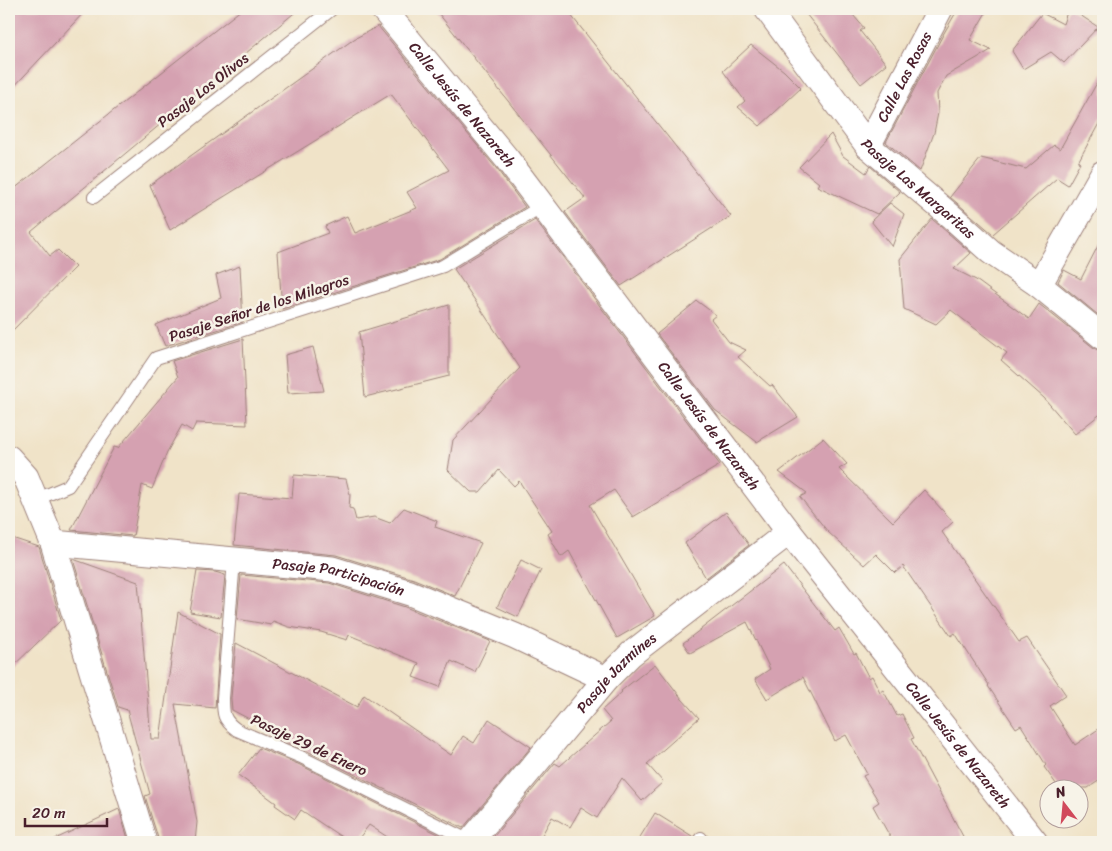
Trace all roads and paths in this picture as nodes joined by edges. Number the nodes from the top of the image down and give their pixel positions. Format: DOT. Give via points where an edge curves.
graph roads {
  1 [pos="332,9"];
  2 [pos="383,9"];
  3 [pos="767,9"];
  4 [pos="940,9"];
  5 [pos="868,146"];
  6 [pos="1103,173"];
  7 [pos="94,197"];
  8 [pos="542,206"];
  9 [pos="1039,285"];
  10 [pos="1103,337"];
  11 [pos="9,458"];
  12 [pos="35,500"];
  13 [pos="789,532"];
  14 [pos="53,543"];
  15 [pos="234,560"];
  16 [pos="606,679"];
  17 [pos="144,842"];
  18 [pos="471,842"];
  19 [pos="1036,842"];
  1 -- 7 [label="lane, Pasaje Los Olivos"];
  2 -- 8 [label="street, Calle Jesús de Nazareth"];
  3 -- 5 [label="street, Pasaje Las Margaritas"];
  4 -- 5 [label="street, Calle Las Rosas"];
  5 -- 9 [label="street, Pasaje Las Margaritas" via="991,252"];
  6 -- 9 [label="street"];
  8 -- 12 [label="lane, Pasaje Señor de los Milagros" via="443,266 156,358 68,486"];
  8 -- 13 [label="street, Calle Jesús de Nazareth"];
  9 -- 10 [label="street, Pasaje Las Margaritas"];
  11 -- 12 [label="street" via="26,477"];
  12 -- 14 [label="street"];
  13 -- 16 [label="street, Pasaje Jazmines" via="631,654"];
  13 -- 19 [label="street, Calle Jesús de Nazareth"];
  14 -- 15 [label="street, Pasaje Participación"];
  14 -- 17 [label="street"];
  15 -- 16 [label="street, Pasaje Participación" via="332,569 410,593 515,636"];
  15 -- 18 [label="lane, Pasaje 29 de Enero" via="222,698 223,714 228,724"];
  16 -- 18 [label="street, Pasaje Jazmines"];
}
